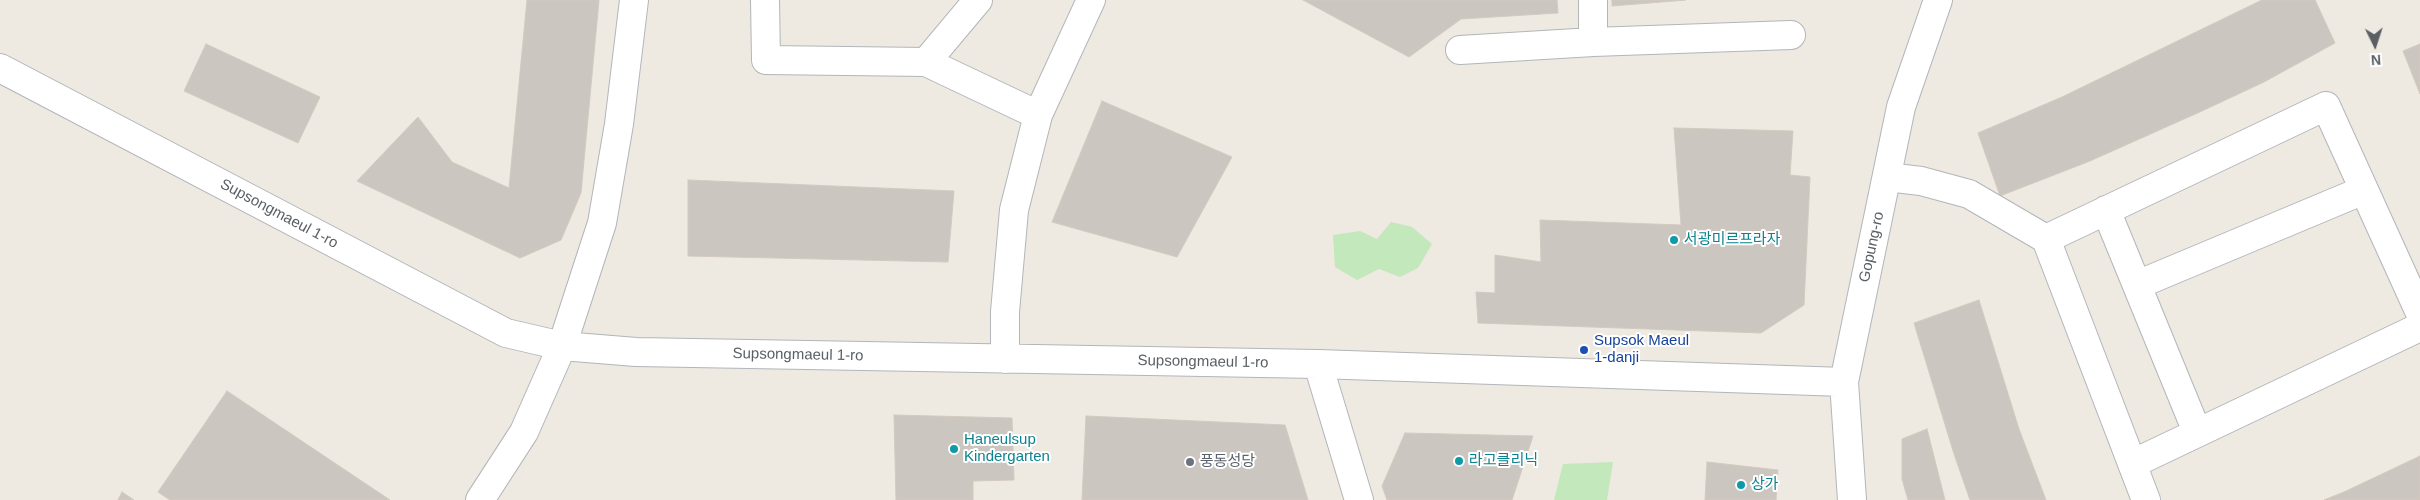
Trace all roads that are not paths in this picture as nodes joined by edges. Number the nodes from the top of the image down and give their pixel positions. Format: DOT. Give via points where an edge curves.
graph roads {
  1 [pos="634,0"];
  2 [pos="765,0"];
  3 [pos="978,0"];
  4 [pos="1091,0"];
  5 [pos="1593,0"];
  6 [pos="1938,0"];
  7 [pos="1791,35"];
  8 [pos="1593,42"];
  9 [pos="1460,50"];
  10 [pos="926,62"];
  11 [pos="0,68"];
  12 [pos="1038,115"];
  13 [pos="1887,177"];
  14 [pos="2364,190"];
  15 [pos="2106,210"];
  16 [pos="2046,239"];
  17 [pos="2137,285"];
  18 [pos="2420,313"];
  19 [pos="2420,327"];
  20 [pos="562,346"];
  21 [pos="1005,359"];
  22 [pos="1318,364"];
  23 [pos="1844,382"];
  24 [pos="2197,432"];
  25 [pos="2132,464"];
  26 [pos="480,500"];
  27 [pos="1359,500"];
  28 [pos="1852,500"];
  29 [pos="2146,500"];
  1 -- 20 [label="street" via="619,124 602,223"];
  2 -- 10 [label="street" via="766,60"];
  3 -- 10 [label="street"];
  4 -- 12 [label="street"];
  5 -- 8 [label="street"];
  6 -- 13 [label="street, Gopung-ro" via="1901,107"];
  7 -- 8 [label="street"];
  8 -- 9 [label="street"];
  10 -- 12 [label="street"];
  11 -- 20 [label="street, Supsongmaeul 1-ro" via="506,332"];
  12 -- 21 [label="street" via="1014,210 1004,324"];
  13 -- 16 [label="street" via="1921,181 1969,194"];
  13 -- 23 [label="street, Gopung-ro"];
  14 -- 15 [label="street" via="2326,106"];
  14 -- 17 [label="street"];
  14 -- 18 [label="street"];
  15 -- 16 [label="street"];
  15 -- 17 [label="street"];
  16 -- 25 [label="street"];
  17 -- 24 [label="street"];
  19 -- 24 [label="street"];
  20 -- 21 [label="street, Supsongmaeul 1-ro" via="636,352"];
  20 -- 26 [label="street" via="524,432"];
  21 -- 22 [label="street, Supsongmaeul 1-ro"];
  22 -- 23 [label="street, Supsongmaeul 1-ro"];
  22 -- 27 [label="street"];
  23 -- 28 [label="street, Gopung-ro"];
  24 -- 25 [label="street"];
  25 -- 29 [label="street"];
}
